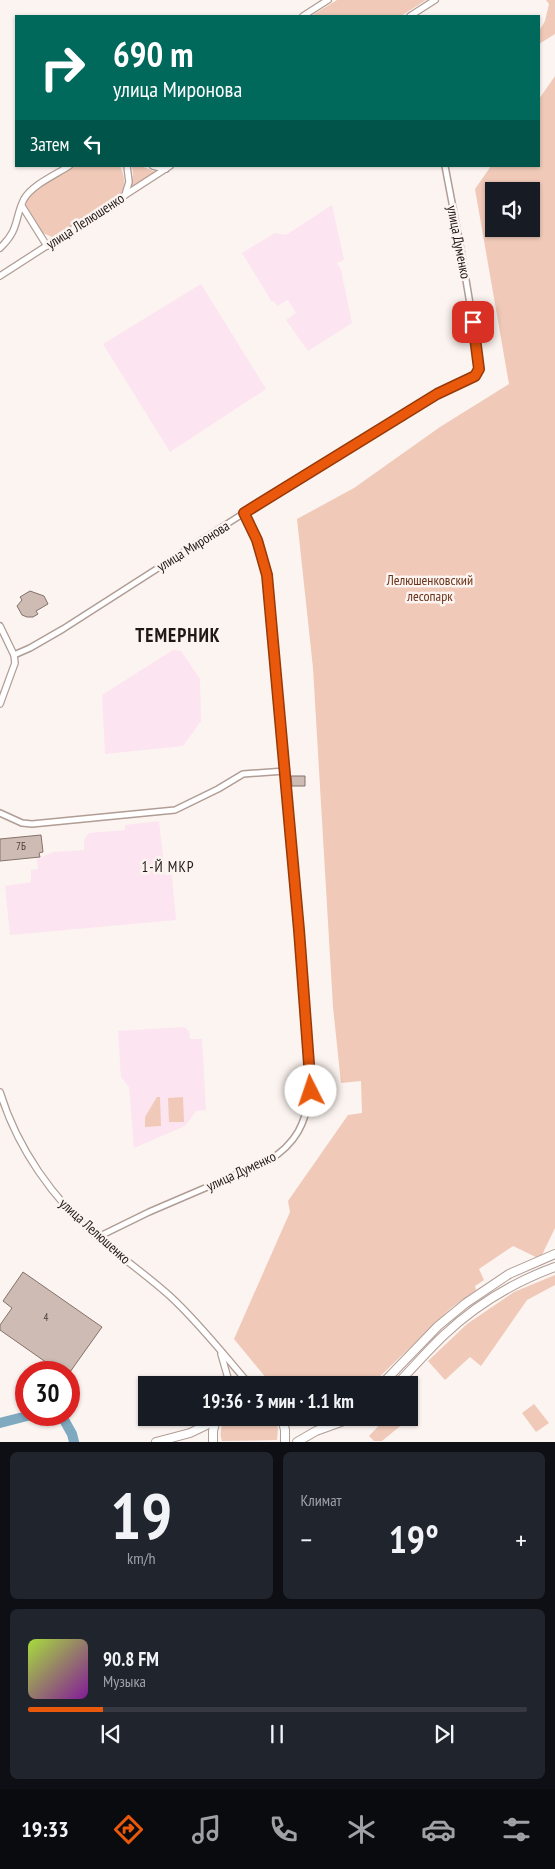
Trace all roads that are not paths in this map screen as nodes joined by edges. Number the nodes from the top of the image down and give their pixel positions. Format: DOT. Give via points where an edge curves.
graph roads {
  1 [pos="328,0"];
  2 [pos="435,0"];
  3 [pos="305,15"];
  4 [pos="412,15"];
  5 [pos="67,167"];
  6 [pos="126,167"];
  7 [pos="445,167"];
  8 [pos="168,168"];
  9 [pos="125,195"];
  10 [pos="22,206"];
  11 [pos="48,246"];
  12 [pos="0,248"];
  13 [pos="0,276"];
  14 [pos="475,376"];
  15 [pos="244,513"];
  16 [pos="0,626"];
  17 [pos="14,655"];
  18 [pos="0,704"];
  19 [pos="285,771"];
  20 [pos="0,813"];
  21 [pos="0,1092"];
  22 [pos="98,1237"];
  23 [pos="555,1254"];
  24 [pos="555,1267"];
  25 [pos="219,1350"];
  26 [pos="228,1376"];
  27 [pos="242,1376"];
  28 [pos="390,1376"];
  29 [pos="405,1376"];
  30 [pos="203,1426"];
  31 [pos="214,1426"];
  32 [pos="284,1426"];
  33 [pos="330,1426"];
  34 [pos="156,1442"];
  35 [pos="213,1442"];
  36 [pos="285,1442"];
  37 [pos="297,1442"];
  1 -- 3 [label="street"];
  2 -- 4 [label="street"];
  5 -- 10 [label="street" via="30,191"];
  6 -- 9 [label="street" via="130,182"];
  7 -- 14 [label="street, улица Думенко" via="479,358"];
  8 -- 9 [label="street, улица Лелюшенко"];
  9 -- 11 [label="street, улица Лелюшенко"];
  10 -- 11 [label="street"];
  10 -- 12 [label="street" via="14,231"];
  11 -- 13 [label="street, улица Лелюшенко"];
  14 -- 15 [label="street, улица Миронова" via="437,394"];
  15 -- 17 [label="street, улица Миронова" via="63,629"];
  15 -- 19 [label="street, улица Думенко" via="257,540 267,575"];
  16 -- 17 [label="street"];
  17 -- 18 [label="street" via="15,663"];
  19 -- 20 [label="street" via="243,774 175,810 32,824"];
  19 -- 22 [label="street, улица Думенко" via="311,1091 307,1112 298,1133 283,1152 268,1161"];
  21 -- 22 [label="street, улица Лелюшенко" via="16,1132 58,1200"];
  22 -- 25 [label="street, улица Лелюшенко" via="172,1298"];
  23 -- 28 [label="main road" via="508,1274 466,1302"];
  24 -- 29 [label="main road" via="509,1286 471,1312"];
  25 -- 26 [label="street"];
  25 -- 27 [label="street, улица Лелюшенко"];
  30 -- 34 [label="main road"];
  31 -- 35 [label="main road"];
  32 -- 36 [label="main road"];
  33 -- 37 [label="main road"];
}
